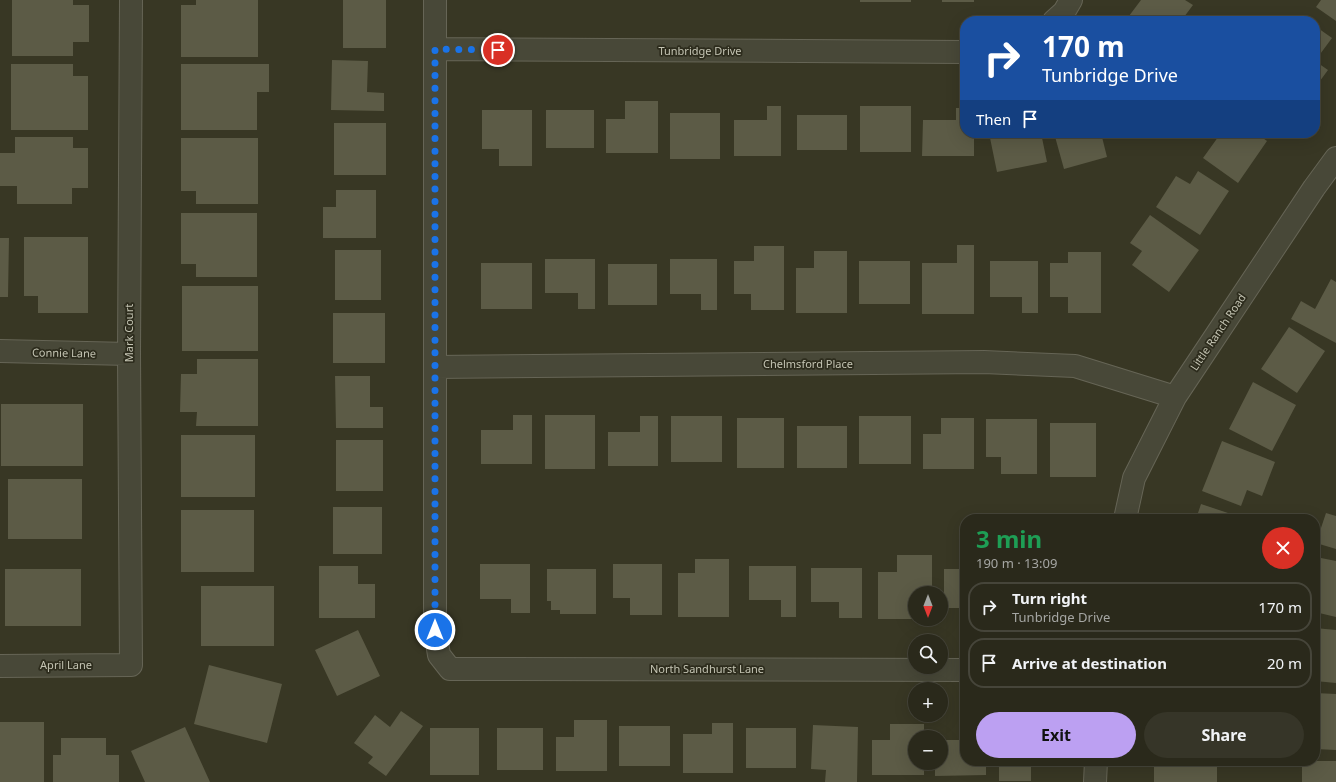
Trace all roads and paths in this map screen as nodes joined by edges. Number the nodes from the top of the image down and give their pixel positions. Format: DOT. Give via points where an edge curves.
graph roads {
  1 [pos="131,0"];
  2 [pos="435,0"];
  3 [pos="1071,0"];
  4 [pos="1060,16"];
  5 [pos="435,49"];
  6 [pos="960,52"];
  7 [pos="1336,158"];
  8 [pos="0,352"];
  9 [pos="128,354"];
  10 [pos="435,367"];
  11 [pos="1175,397"];
  12 [pos="1126,514"];
  13 [pos="131,665"];
  14 [pos="0,666"];
  15 [pos="960,670"];
  16 [pos="1096,766"];
  17 [pos="1095,782"];
  1 -- 9 [label="street, Mark Court"];
  2 -- 5 [label="street"];
  3 -- 4 [label="street"];
  5 -- 6 [label="street, Tunbridge Drive"];
  5 -- 10 [label="street"];
  7 -- 11 [label="street, Little Ranch Road"];
  8 -- 9 [label="street, Connie Lane"];
  9 -- 13 [label="street, Mark Court"];
  10 -- 11 [label="street, Chelmsford Place" via="976,362 1075,366"];
  10 -- 15 [label="street, North Sandhurst Lane" via="435,630 439,654 450,669"];
  11 -- 12 [label="street, Little Ranch Road" via="1134,478"];
  13 -- 14 [label="street, April Lane"];
  16 -- 17 [label="street"];
}
